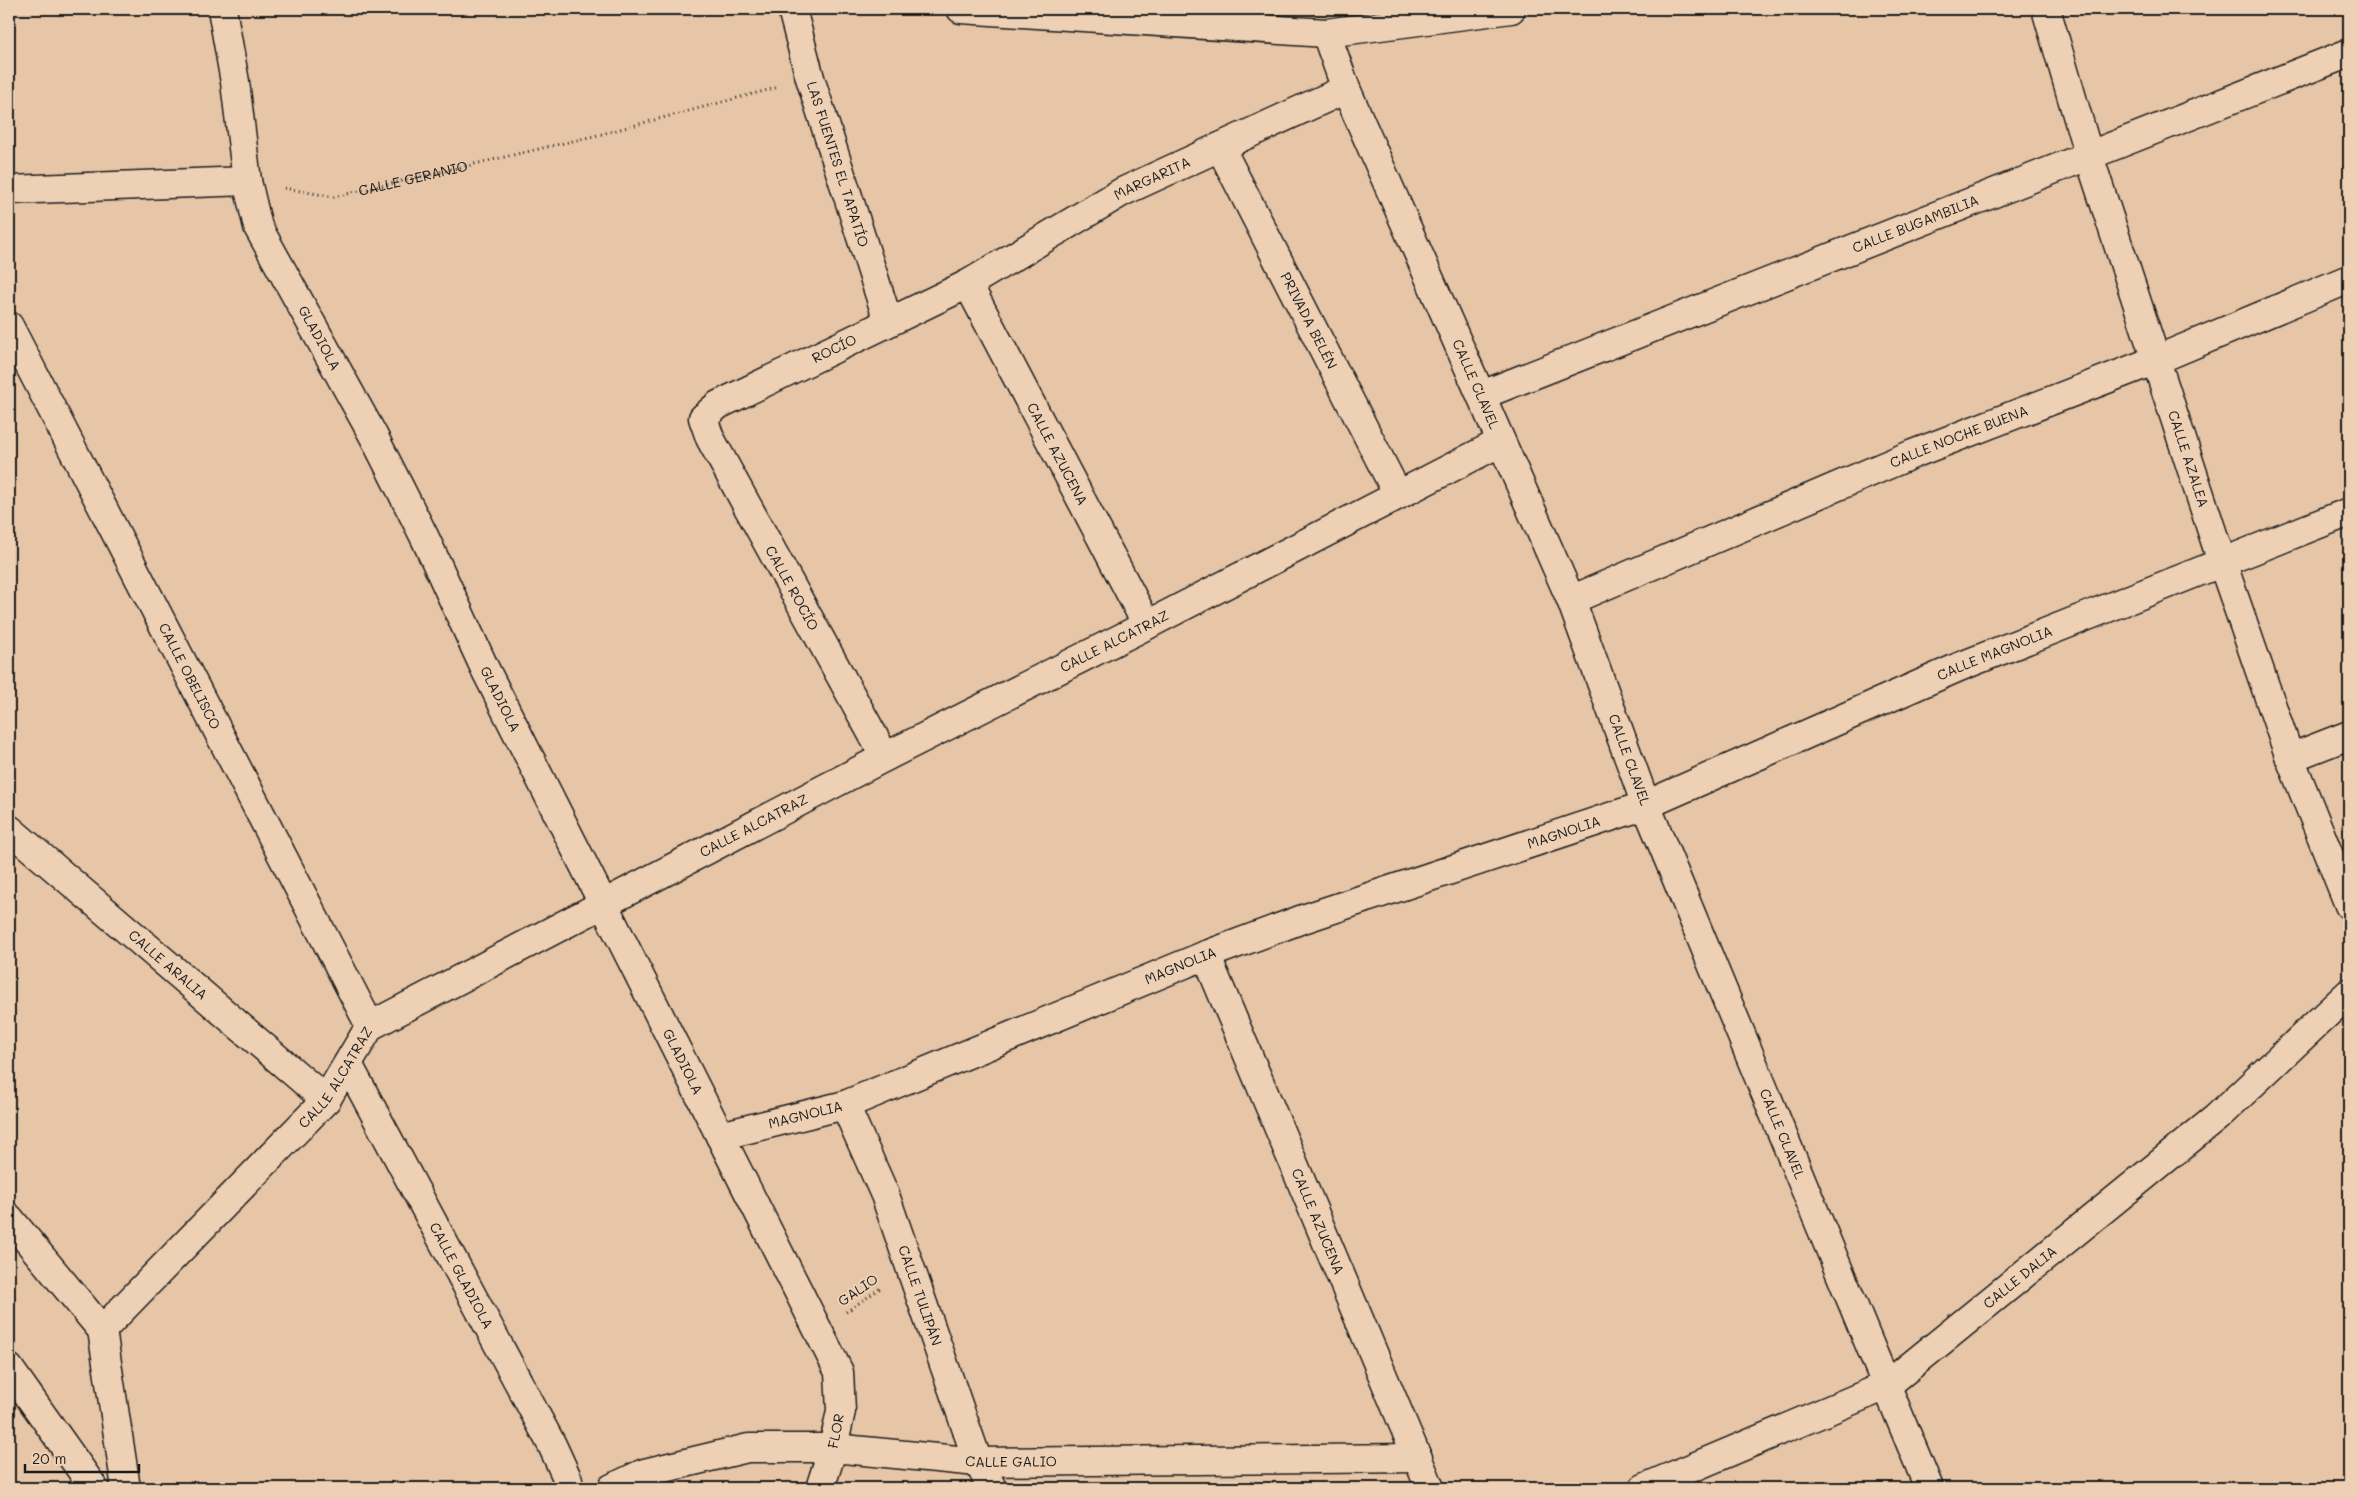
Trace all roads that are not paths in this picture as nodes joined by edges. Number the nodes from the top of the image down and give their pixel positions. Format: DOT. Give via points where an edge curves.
graph roads {
  1 [pos="222,9"];
  2 [pos="792,9"];
  3 [pos="961,9"];
  4 [pos="1511,9"];
  5 [pos="2046,9"];
  6 [pos="1326,33"];
  7 [pos="2349,54"];
  8 [pos="1346,89"];
  9 [pos="1220,147"];
  10 [pos="2089,156"];
  11 [pos="247,181"];
  12 [pos="9,190"];
  13 [pos="2349,279"];
  14 [pos="968,284"];
  15 [pos="888,321"];
  16 [pos="9,326"];
  17 [pos="2156,360"];
  18 [pos="1482,395"];
  19 [pos="703,418"];
  20 [pos="1501,442"];
  21 [pos="1398,495"];
  22 [pos="2349,512"];
  23 [pos="2222,562"];
  24 [pos="1571,600"];
  25 [pos="1147,626"];
  26 [pos="2349,735"];
  27 [pos="884,757"];
  28 [pos="2290,758"];
  29 [pos="1646,806"];
  30 [pos="9,829"];
  31 [pos="605,904"];
  32 [pos="2349,905"];
  33 [pos="1206,955"];
  34 [pos="2349,993"];
  35 [pos="370,1026"];
  36 [pos="348,1064"];
  37 [pos="326,1100"];
  38 [pos="845,1105"];
  39 [pos="720,1136"];
  40 [pos="9,1218"];
  41 [pos="102,1330"];
  42 [pos="9,1368"];
  43 [pos="839,1372"];
  44 [pos="1886,1386"];
  45 [pos="833,1448"];
  46 [pos="1418,1458"];
  47 [pos="978,1462"];
  48 [pos="94,1488"];
  49 [pos="126,1488"];
  50 [pos="567,1488"];
  51 [pos="612,1488"];
  52 [pos="820,1488"];
  53 [pos="992,1488"];
  54 [pos="1430,1488"];
  55 [pos="1644,1488"];
  56 [pos="1929,1488"];
  1 -- 11 [label="street, GLADIOLA"];
  2 -- 15 [label="street, LAS FUENTES EL TAPATÍO" via="810,78"];
  3 -- 6 [label="street"];
  4 -- 6 [label="street"];
  5 -- 10 [label="street, CALLE AZALEA"];
  6 -- 8 [label="street, CALLE CLAVEL"];
  7 -- 10 [label="street, CALLE BUGAMBILIA"];
  8 -- 9 [label="street, MARGARITA"];
  8 -- 18 [label="street, CALLE CLAVEL"];
  9 -- 14 [label="street, MARGARITA" via="1122,192"];
  9 -- 21 [label="street, PRIVADA BELÉN"];
  10 -- 17 [label="street, CALLE AZALEA"];
  10 -- 18 [label="street, CALLE BUGAMBILIA"];
  11 -- 12 [label="street"];
  11 -- 31 [label="street, GLADIOLA" via="258,227 373,435 485,669"];
  13 -- 17 [label="street, CALLE NOCHE BUENA"];
  14 -- 15 [label="street, ROCÍO"];
  14 -- 25 [label="street, CALLE AZUCENA"];
  15 -- 19 [label="street, ROCÍO" via="718,405"];
  16 -- 35 [label="street, CALLE OBELISCO"];
  17 -- 23 [label="street, CALLE AZALEA"];
  17 -- 24 [label="street, CALLE NOCHE BUENA" via="1913,454"];
  18 -- 20 [label="street, CALLE CLAVEL"];
  19 -- 27 [label="street, CALLE ROCÍO" via="710,438"];
  20 -- 21 [label="street, CALLE ALCATRAZ"];
  20 -- 24 [label="street, CALLE CLAVEL"];
  21 -- 25 [label="street, CALLE ALCATRAZ"];
  22 -- 23 [label="street, CALLE MAGNOLIA"];
  23 -- 28 [label="street, CALLE AZALEA"];
  23 -- 29 [label="street, CALLE MAGNOLIA" via="1959,668"];
  24 -- 29 [label="street, CALLE CLAVEL"];
  25 -- 27 [label="street, CALLE ALCATRAZ"];
  26 -- 28 [label="street"];
  27 -- 31 [label="street, CALLE ALCATRAZ"];
  28 -- 32 [label="street, CALLE AZALEA"];
  29 -- 33 [label="street, MAGNOLIA" via="1300,920"];
  29 -- 44 [label="street, CALLE CLAVEL"];
  30 -- 37 [label="street, CALLE ARALIA"];
  31 -- 35 [label="street, CALLE ALCATRAZ"];
  31 -- 39 [label="street, GLADIOLA"];
  33 -- 38 [label="street, MAGNOLIA"];
  33 -- 46 [label="street, CALLE AZUCENA"];
  34 -- 44 [label="street, CALLE DALIA" via="2216,1118"];
  35 -- 36 [label="street, CALLE ALCATRAZ"];
  36 -- 37 [label="street, CALLE ALCATRAZ"];
  36 -- 50 [label="street, CALLE GLADIOLA" via="552,1445 568,1480"];
  37 -- 41 [label="street, CALLE ALCATRAZ"];
  38 -- 39 [label="street, MAGNOLIA"];
  38 -- 47 [label="street, CALLE TULIPÁN" via="885,1195"];
  39 -- 43 [label="street, GLADIOLA"];
  40 -- 41 [label="street"];
  41 -- 49 [label="street"];
  42 -- 48 [label="street"];
  43 -- 45 [label="street, FLOR" via="841,1410"];
  44 -- 55 [label="street, CALLE DALIA"];
  44 -- 56 [label="street, CALLE CLAVEL"];
  45 -- 47 [label="street, CALLE GALIO"];
  45 -- 51 [label="street, CALLE GALIO" via="748,1448 644,1473"];
  45 -- 52 [label="street, FLOR"];
  46 -- 47 [label="street, CALLE GALIO"];
  46 -- 54 [label="street, CALLE AZUCENA"];
  47 -- 53 [label="street, CALLE TULIPÁN"];
}
